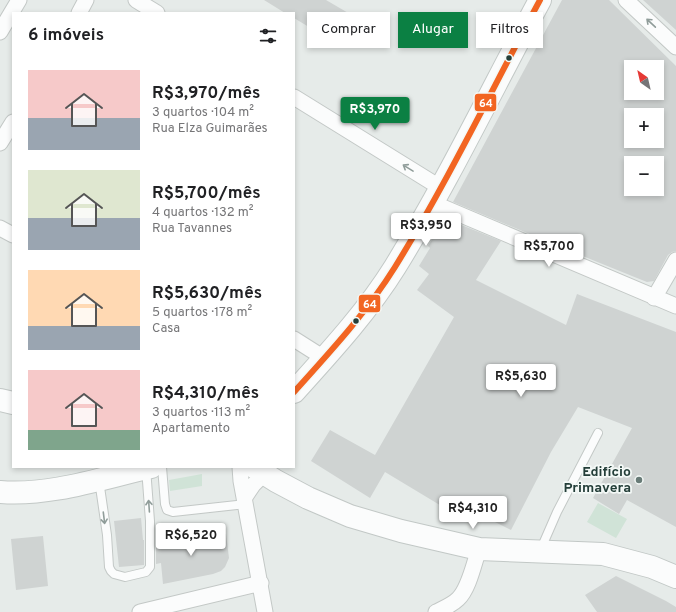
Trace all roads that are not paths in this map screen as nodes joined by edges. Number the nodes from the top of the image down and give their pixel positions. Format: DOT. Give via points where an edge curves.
graph roads {
  1 [pos="19,0"];
  2 [pos="86,0"];
  3 [pos="136,0"];
  4 [pos="540,0"];
  5 [pos="626,0"];
  6 [pos="80,12"];
  7 [pos="155,12"];
  8 [pos="0,32"];
  9 [pos="676,47"];
  10 [pos="295,98"];
  11 [pos="12,124"];
  12 [pos="0,143"];
  13 [pos="437,196"];
  14 [pos="0,228"];
  15 [pos="12,234"];
  16 [pos="676,260"];
  17 [pos="654,298"];
  18 [pos="676,306"];
  19 [pos="295,340"];
  20 [pos="324,358"];
  21 [pos="295,391"];
  22 [pos="0,400"];
  23 [pos="12,403"];
  24 [pos="598,433"];
  25 [pos="149,468"];
  26 [pos="153,468"];
  27 [pos="153,468"];
  28 [pos="240,468"];
  29 [pos="259,471"];
  30 [pos="99,480"];
  31 [pos="0,492"];
  32 [pos="245,501"];
  33 [pos="479,549"];
  34 [pos="540,551"];
  35 [pos="676,577"];
  36 [pos="261,583"];
  37 [pos="140,612"];
  38 [pos="265,612"];
  39 [pos="436,612"];
  1 -- 8 [label="street"];
  2 -- 6 [label="street"];
  3 -- 7 [label="street"];
  4 -- 13 [label="main road"];
  9 -- 5 [label="street, one-way"];
  13 -- 10 [label="street, one-way"];
  11 -- 12 [label="street"];
  13 -- 17 [label="street"];
  13 -- 20 [label="main road" via="395,268 367,308"];
  14 -- 15 [label="street"];
  16 -- 17 [label="street"];
  17 -- 18 [label="street"];
  19 -- 20 [label="street"];
  20 -- 21 [label="main road"];
  22 -- 23 [label="main road"];
  24 -- 34 [label="lane"];
  25 -- 30 [label="main road"];
  26 -- 32 [label="lane" via="167,510 173,512"];
  30 -- 27 [label="lane, one-way" via="109,567 114,574 125,577 146,572 150,567"];
  28 -- 32 [label="street"];
  29 -- 32 [label="street"];
  29 -- 33 [label="main road" via="308,498 350,516"];
  30 -- 31 [label="main road" via="40,491"];
  32 -- 36 [label="street"];
  33 -- 34 [label="main road"];
  33 -- 39 [label="street" via="460,598"];
  34 -- 35 [label="main road" via="603,554 652,567"];
  36 -- 37 [label="street"];
  36 -- 38 [label="street"];
}
